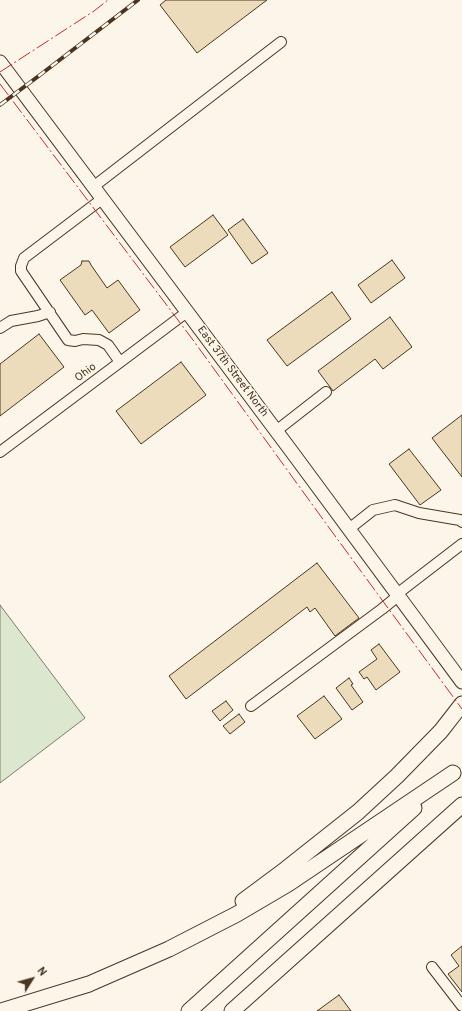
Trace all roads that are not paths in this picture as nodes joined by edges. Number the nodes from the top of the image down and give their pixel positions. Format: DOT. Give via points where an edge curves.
graph roads {
  1 [pos="281,42"];
  2 [pos="0,62"];
  3 [pos="93,187"];
  4 [pos="102,199"];
  5 [pos="50,312"];
  6 [pos="187,312"];
  7 [pos="0,328"];
  8 [pos="120,362"];
  9 [pos="326,392"];
  10 [pos="276,431"];
  11 [pos="0,452"];
  12 [pos="462,522"];
  13 [pos="349,529"];
  14 [pos="462,544"];
  15 [pos="397,595"];
  16 [pos="462,682"];
  17 [pos="462,704"];
  18 [pos="250,706"];
  19 [pos="458,769"];
  20 [pos="462,805"];
  21 [pos="204,931"];
  22 [pos="432,967"];
  23 [pos="462,1006"];
  24 [pos="1,1011"];
  25 [pos="189,1011"];
  26 [pos="232,1011"];
  1 -- 3 [label="street"];
  2 -- 3 [label="main road, East 37th Street North"];
  3 -- 4 [label="main road, East 37th Street North"];
  4 -- 5 [label="street" via="24,258 21,271"];
  4 -- 6 [label="main road, East 37th Street North"];
  5 -- 7 [label="street" via="11,321"];
  5 -- 8 [label="street" via="68,340 99,340 108,345"];
  6 -- 8 [label="street, Ohio"];
  6 -- 10 [label="main road, East 37th Street North"];
  8 -- 11 [label="street, Ohio"];
  9 -- 10 [label="street"];
  10 -- 13 [label="main road, East 37th Street North"];
  12 -- 13 [label="street" via="395,505 373,510"];
  13 -- 15 [label="main road, East 37th Street North"];
  14 -- 15 [label="street"];
  15 -- 16 [label="main road, East 37th Street North"];
  15 -- 18 [label="street" via="370,619"];
  17 -- 21 [label="highway" via="441,731 358,812"];
  19 -- 21 [label="highway" via="288,884"];
  19 -- 25 [label="highway"];
  20 -- 26 [label="highway"];
  21 -- 24 [label="highway" via="89,984"];
  22 -- 23 [label="street"];
}
